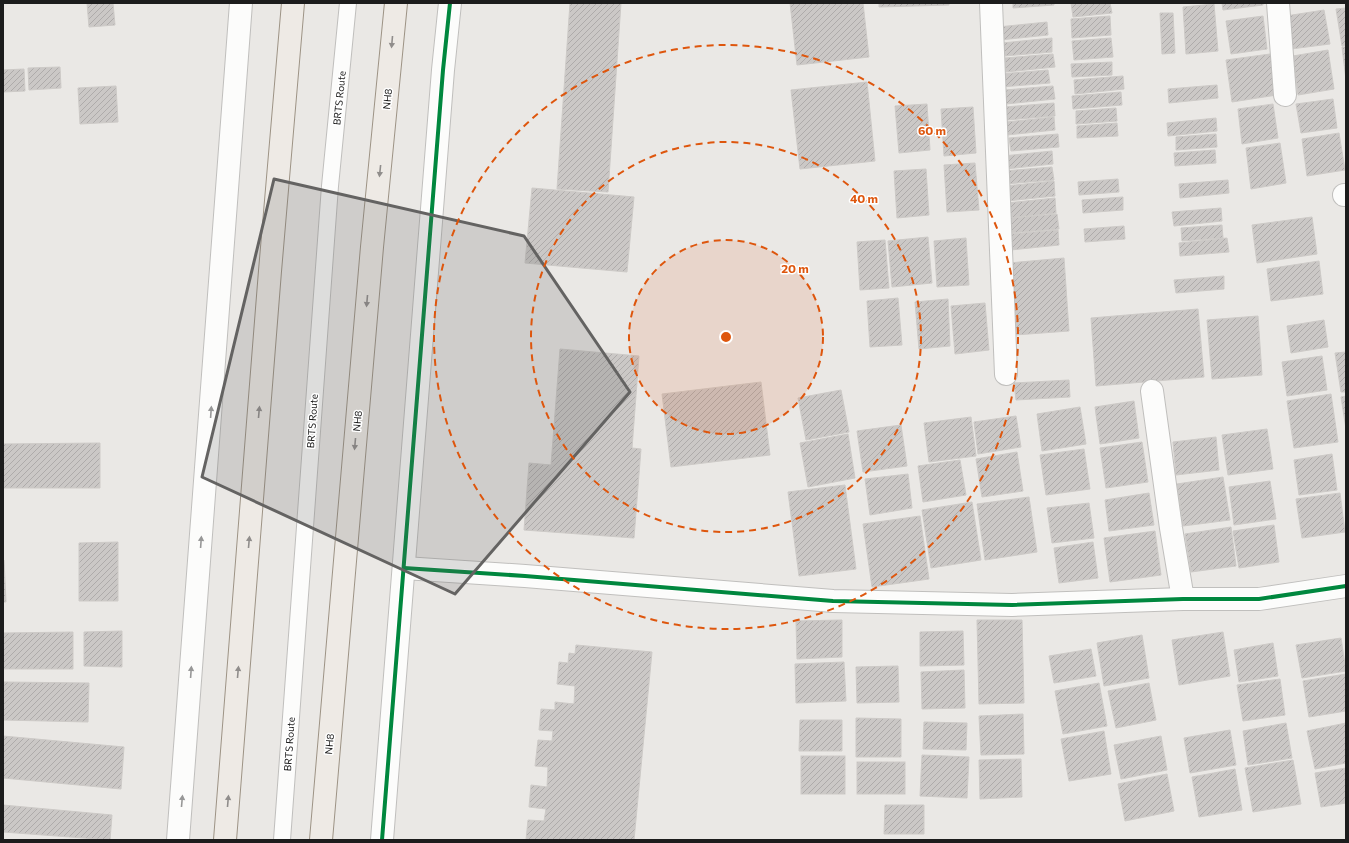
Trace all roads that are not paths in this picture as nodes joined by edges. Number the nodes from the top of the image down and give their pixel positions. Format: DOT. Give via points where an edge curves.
graph roads {
  1 [pos="242,3"];
  2 [pos="293,3"];
  3 [pos="348,3"];
  4 [pos="396,3"];
  5 [pos="450,3"];
  6 [pos="991,3"];
  7 [pos="1278,3"];
  8 [pos="1285,95"];
  9 [pos="1006,374"];
  10 [pos="1152,391"];
  11 [pos="404,568"];
  12 [pos="1346,586"];
  13 [pos="1184,599"];
  14 [pos="178,840"];
  15 [pos="225,840"];
  16 [pos="282,840"];
  17 [pos="321,840"];
  18 [pos="382,840"];
  14 -- 1 [label="street, one-way"];
  15 -- 2 [label="main road, one-way"];
  3 -- 16 [label="lane, BRTS Route" via="330,186"];
  4 -- 17 [label="main road, NH8, one-way" via="372,247"];
  5 -- 11 [label="street"];
  6 -- 9 [label="street"];
  7 -- 8 [label="street"];
  10 -- 13 [label="street"];
  11 -- 13 [label="street" via="833,601 1012,605"];
  11 -- 18 [label="street"];
  12 -- 13 [label="street" via="1259,599"];
}
